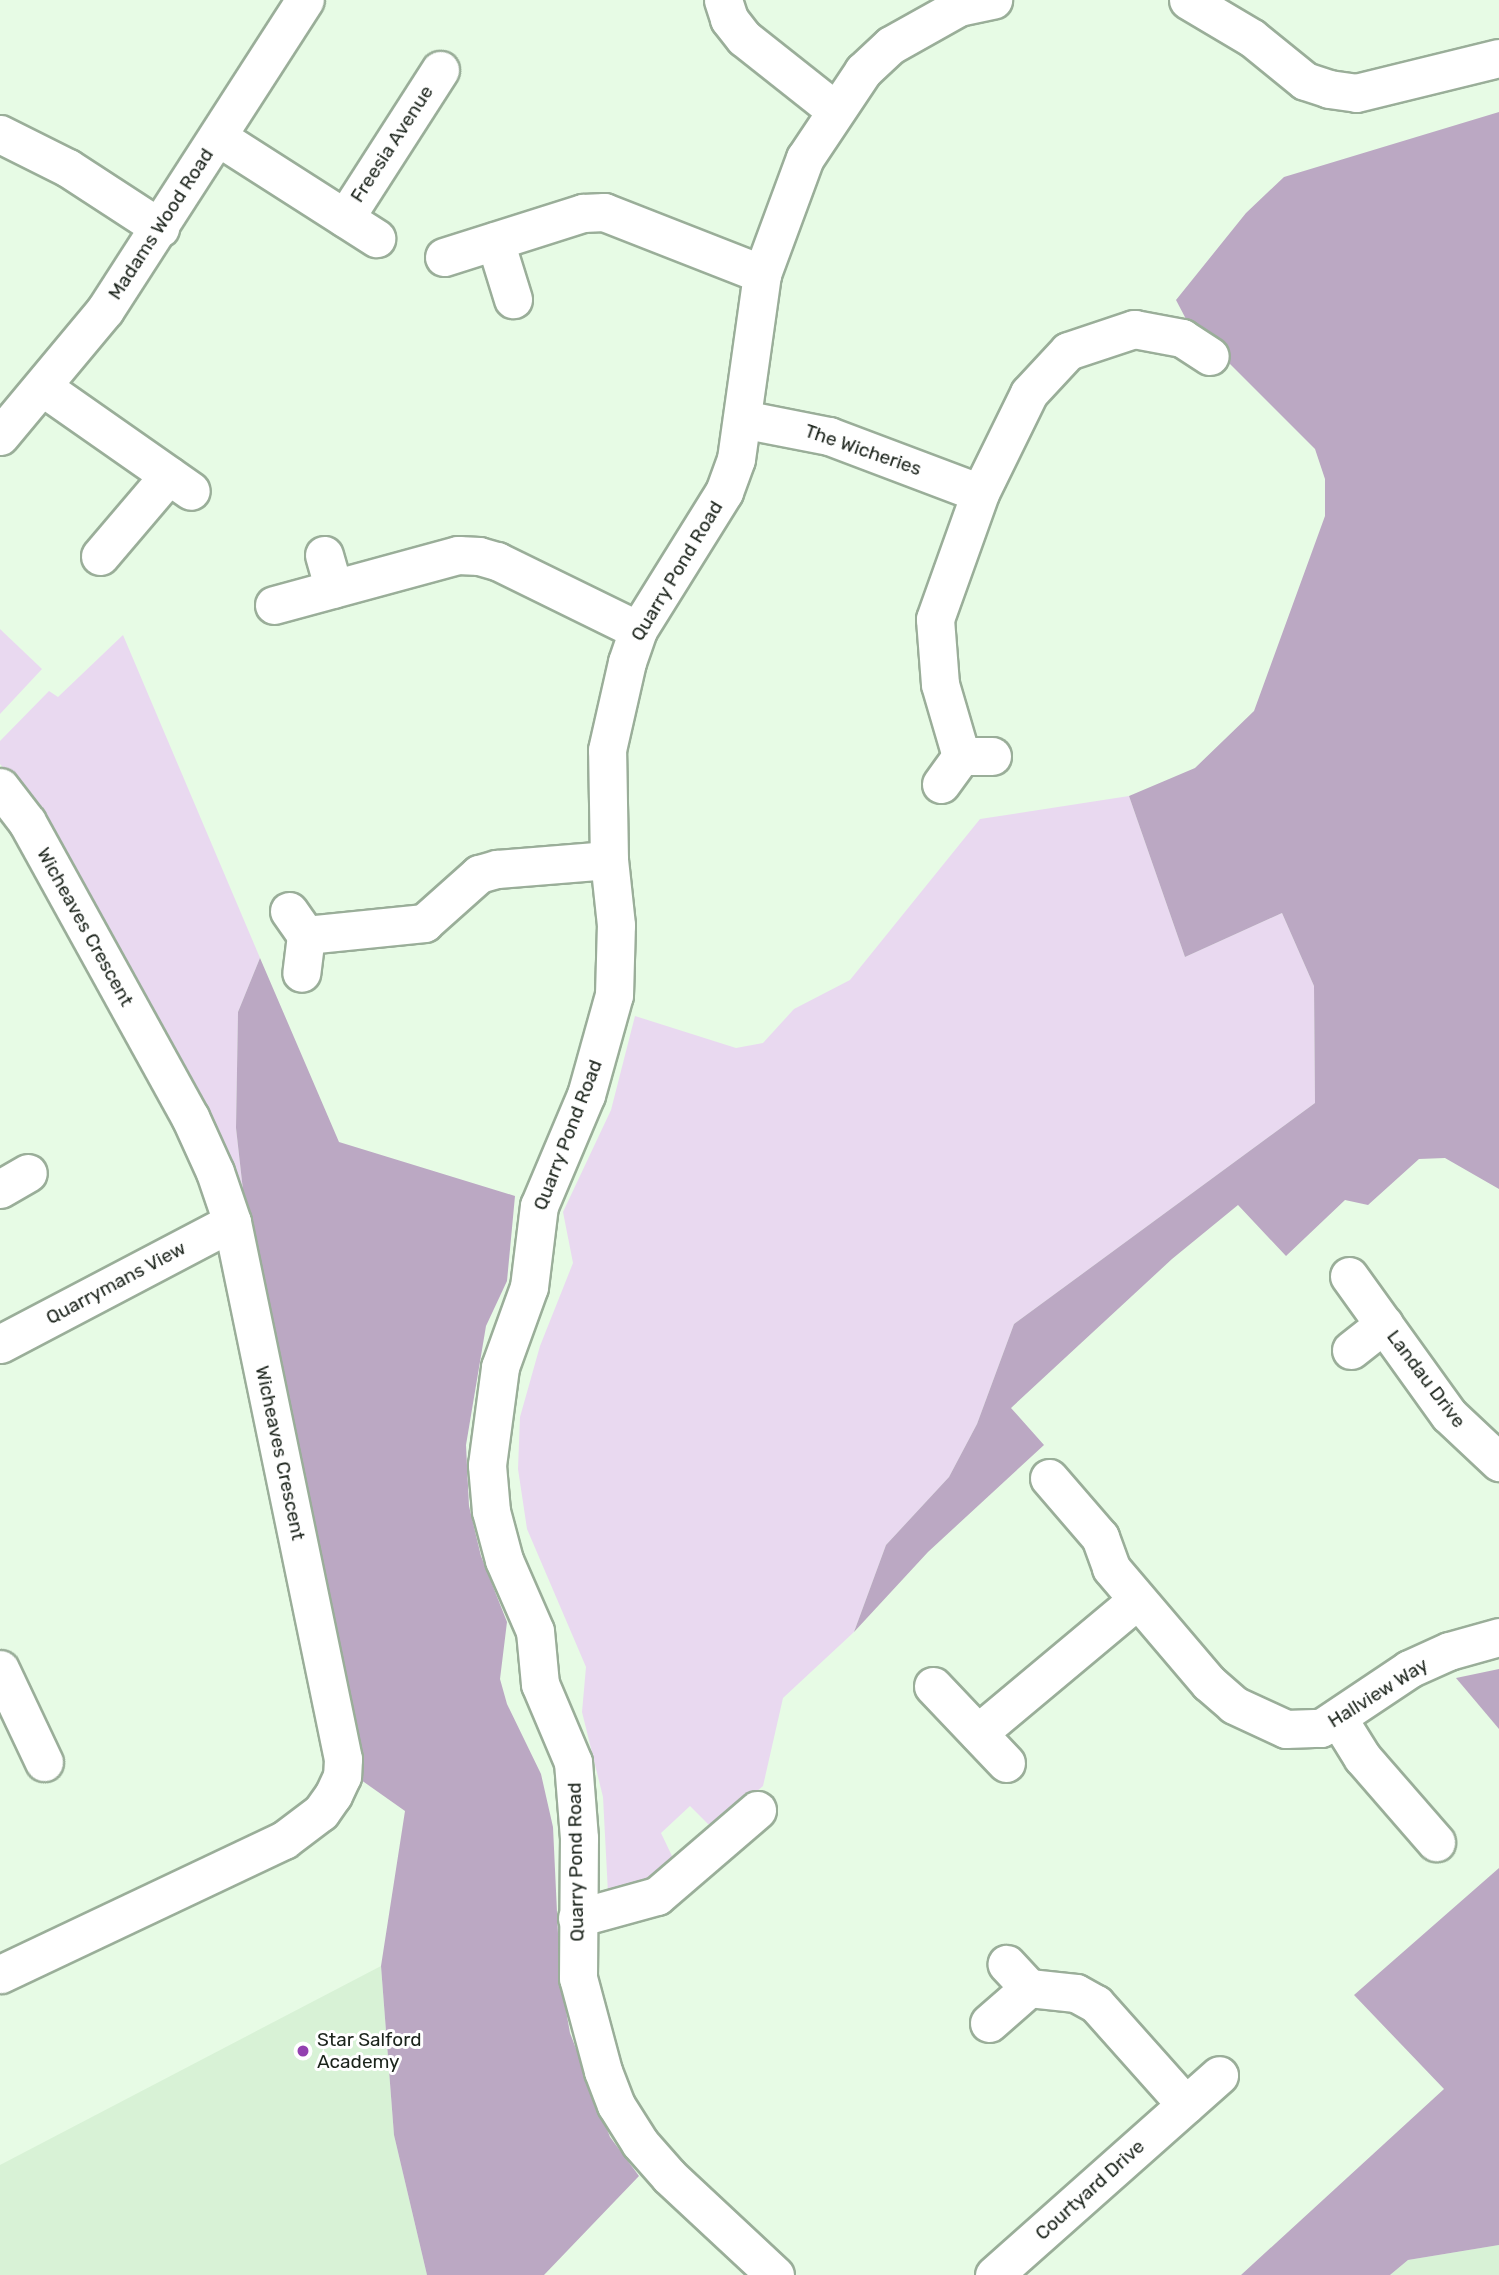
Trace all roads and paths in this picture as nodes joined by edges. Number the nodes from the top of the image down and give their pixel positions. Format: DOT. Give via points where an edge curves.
graph roads {
  1 [pos="305,0"];
  2 [pos="1188,0"];
  3 [pos="970,2"];
  4 [pos="718,18"];
  5 [pos="1499,58"];
  6 [pos="440,70"];
  7 [pos="835,110"];
  8 [pos="0,134"];
  9 [pos="218,137"];
  10 [pos="345,218"];
  11 [pos="160,228"];
  12 [pos="376,238"];
  13 [pos="495,241"];
  14 [pos="444,257"];
  15 [pos="762,274"];
  16 [pos="513,299"];
  17 [pos="1210,356"];
  18 [pos="44,388"];
  19 [pos="742,419"];
  20 [pos="0,436"];
  21 [pos="980,493"];
  22 [pos="100,556"];
  23 [pos="274,605"];
  24 [pos="638,630"];
  25 [pos="965,765"];
  26 [pos="0,787"];
  27 [pos="608,860"];
  28 [pos="301,973"];
  29 [pos="232,1222"];
  30 [pos="1349,1276"];
  31 [pos="1384,1324"];
  32 [pos="0,1344"];
  33 [pos="1351,1350"];
  34 [pos="1499,1462"];
  35 [pos="1049,1478"];
  36 [pos="1137,1600"];
  37 [pos="1499,1637"];
  38 [pos="0,1670"];
  39 [pos="933,1686"];
  40 [pos="1339,1720"];
  41 [pos="978,1733"];
  42 [pos="44,1762"];
  43 [pos="1006,1763"];
  44 [pos="757,1810"];
  45 [pos="1436,1842"];
  46 [pos="577,1918"];
  47 [pos="0,1974"];
  48 [pos="989,2023"];
  49 [pos="1219,2075"];
  50 [pos="1186,2105"];
  51 [pos="775,2275"];
  52 [pos="993,2275"];
  1 -- 9 [label="street, Madams Wood Road"];
  2 -- 5 [label="street" via="1252,38 1305,81 1329,89 1356,93"];
  3 -- 7 [label="street, Quarry Pond Road" via="891,45 863,71"];
  4 -- 7 [label="street"];
  6 -- 10 [label="street, Freesia Avenue"];
  7 -- 15 [label="street, Quarry Pond Road" via="805,158"];
  8 -- 11 [label="street" via="68,168"];
  9 -- 10 [label="street, Freesia Avenue"];
  9 -- 11 [label="street, Madams Wood Road"];
  10 -- 12 [label="street, Freesia Avenue"];
  11 -- 18 [label="street, Madams Wood Road"];
  13 -- 14 [label="street"];
  13 -- 15 [label="street" via="583,213 604,212"];
  13 -- 16 [label="street"];
  15 -- 19 [label="street, Quarry Pond Road"];
  17 -- 21 [label="street" via="1182,338 1134,329 1068,351 1029,393"];
  18 -- 20 [label="street, Madams Wood Road"];
  18 -- 22 [label="street" via="180,483"];
  19 -- 21 [label="street, The Wicheries" via="840,439"];
  19 -- 24 [label="street, Quarry Pond Road" via="724,492"];
  21 -- 25 [label="street" via="935,619 940,684"];
  23 -- 24 [label="street" via="329,572 479,556"];
  24 -- 27 [label="street, Quarry Pond Road" via="607,750"];
  26 -- 29 [label="street, Wicheaves Crescent" via="27,822 190,1117"];
  27 -- 28 [label="street" via="497,869 472,880 424,923 298,923"];
  27 -- 46 [label="street, Quarry Pond Road" via="616,925 614,995 586,1095 539,1206 529,1287 500,1367 486,1465 491,1511 504,1560 535,1631 540,1684 573,1762 579,1838"];
  29 -- 32 [label="street, Quarrymans View"];
  29 -- 47 [label="street, Wicheaves Crescent" via="340,1741 342,1776 321,1812 284,1840"];
  30 -- 31 [label="street, Landau Drive"];
  31 -- 33 [label="street, Landau Drive"];
  31 -- 34 [label="street, Landau Drive" via="1449,1415"];
  35 -- 36 [label="street, Hallview Way" via="1100,1537 1111,1568"];
  36 -- 40 [label="street, Hallview Way" via="1234,1705 1286,1730 1321,1728"];
  36 -- 41 [label="street"];
  37 -- 40 [label="street, Hallview Way" via="1449,1651 1409,1670"];
  38 -- 42 [label="street"];
  39 -- 41 [label="street"];
  40 -- 45 [label="street" via="1362,1757"];
  41 -- 43 [label="street"];
  44 -- 46 [label="street" via="695,1844 657,1896"];
  46 -- 51 [label="street, Quarry Pond Road" via="578,1978 588,2025 615,2105 668,2176"];
  48 -- 50 [label="street" via="1018,1976 1076,1993 1096,2004"];
  49 -- 50 [label="street, Courtyard Drive"];
  50 -- 52 [label="street, Courtyard Drive"];
}
